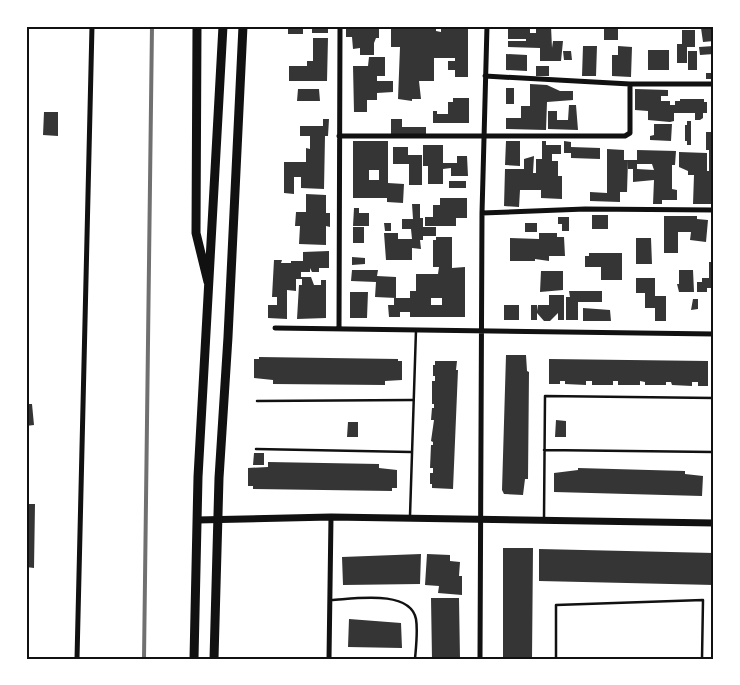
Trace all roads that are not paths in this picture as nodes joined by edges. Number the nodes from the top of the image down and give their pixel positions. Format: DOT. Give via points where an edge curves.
graph roads {
  1 [pos="92,26"];
  2 [pos="197,26"];
  3 [pos="223,26"];
  4 [pos="244,26"];
  5 [pos="340,26"];
  6 [pos="487,26"];
  7 [pos="485,76"];
  8 [pos="630,84"];
  9 [pos="714,84"];
  10 [pos="339,136"];
  11 [pos="485,136"];
  12 [pos="714,210"];
  13 [pos="482,213"];
  14 [pos="210,291"];
  15 [pos="275,328"];
  16 [pos="339,329"];
  17 [pos="416,330"];
  18 [pos="482,331"];
  19 [pos="714,334"];
  20 [pos="714,398"];
  21 [pos="412,400"];
  22 [pos="257,401"];
  23 [pos="256,449"];
  24 [pos="544,450"];
  25 [pos="411,452"];
  26 [pos="713,452"];
  27 [pos="713,495"];
  28 [pos="330,517"];
  29 [pos="410,519"];
  30 [pos="197,520"];
  31 [pos="217,520"];
  32 [pos="482,520"];
  33 [pos="544,520"];
  34 [pos="714,523"];
  35 [pos="329,600"];
  36 [pos="77,659"];
  37 [pos="194,659"];
  38 [pos="214,659"];
  39 [pos="329,659"];
  40 [pos="416,659"];
  41 [pos="480,659"];
  42 [pos="556,659"];
  43 [pos="702,659"];
  1 -- 36 [label="street"];
  2 -- 14 [label="highway" via="196,233"];
  3 -- 14 [label="highway"];
  4 -- 31 [label="highway"];
  5 -- 10 [label="street"];
  6 -- 7 [label="street"];
  7 -- 8 [label="street"];
  7 -- 11 [label="street"];
  8 -- 9 [label="street"];
  8 -- 11 [label="street" via="630,133 624,136"];
  10 -- 11 [label="street"];
  10 -- 16 [label="street"];
  11 -- 13 [label="street"];
  12 -- 13 [label="street" via="585,209"];
  13 -- 18 [label="street"];
  14 -- 30 [label="highway"];
  15 -- 16 [label="street"];
  16 -- 17 [label="street"];
  17 -- 18 [label="street"];
  17 -- 21 [label="lane"];
  18 -- 19 [label="street"];
  18 -- 32 [label="street"];
  20 -- 24 [label="lane" via="545,396"];
  20 -- 26 [label="lane"];
  21 -- 22 [label="lane"];
  21 -- 25 [label="lane"];
  23 -- 25 [label="lane"];
  24 -- 26 [label="lane"];
  24 -- 33 [label="lane"];
  25 -- 29 [label="lane"];
  26 -- 27 [label="lane"];
  28 -- 29 [label="street"];
  28 -- 31 [label="street"];
  28 -- 35 [label="street"];
  29 -- 32 [label="street"];
  30 -- 31 [label="street"];
  30 -- 37 [label="highway"];
  31 -- 38 [label="highway"];
  32 -- 33 [label="street"];
  32 -- 41 [label="street"];
  33 -- 34 [label="street"];
  35 -- 39 [label="street"];
  35 -- 40 [label="lane" via="383,597 407,606 416,619"];
  42 -- 43 [label="lane" via="556,605 703,600"];
}
